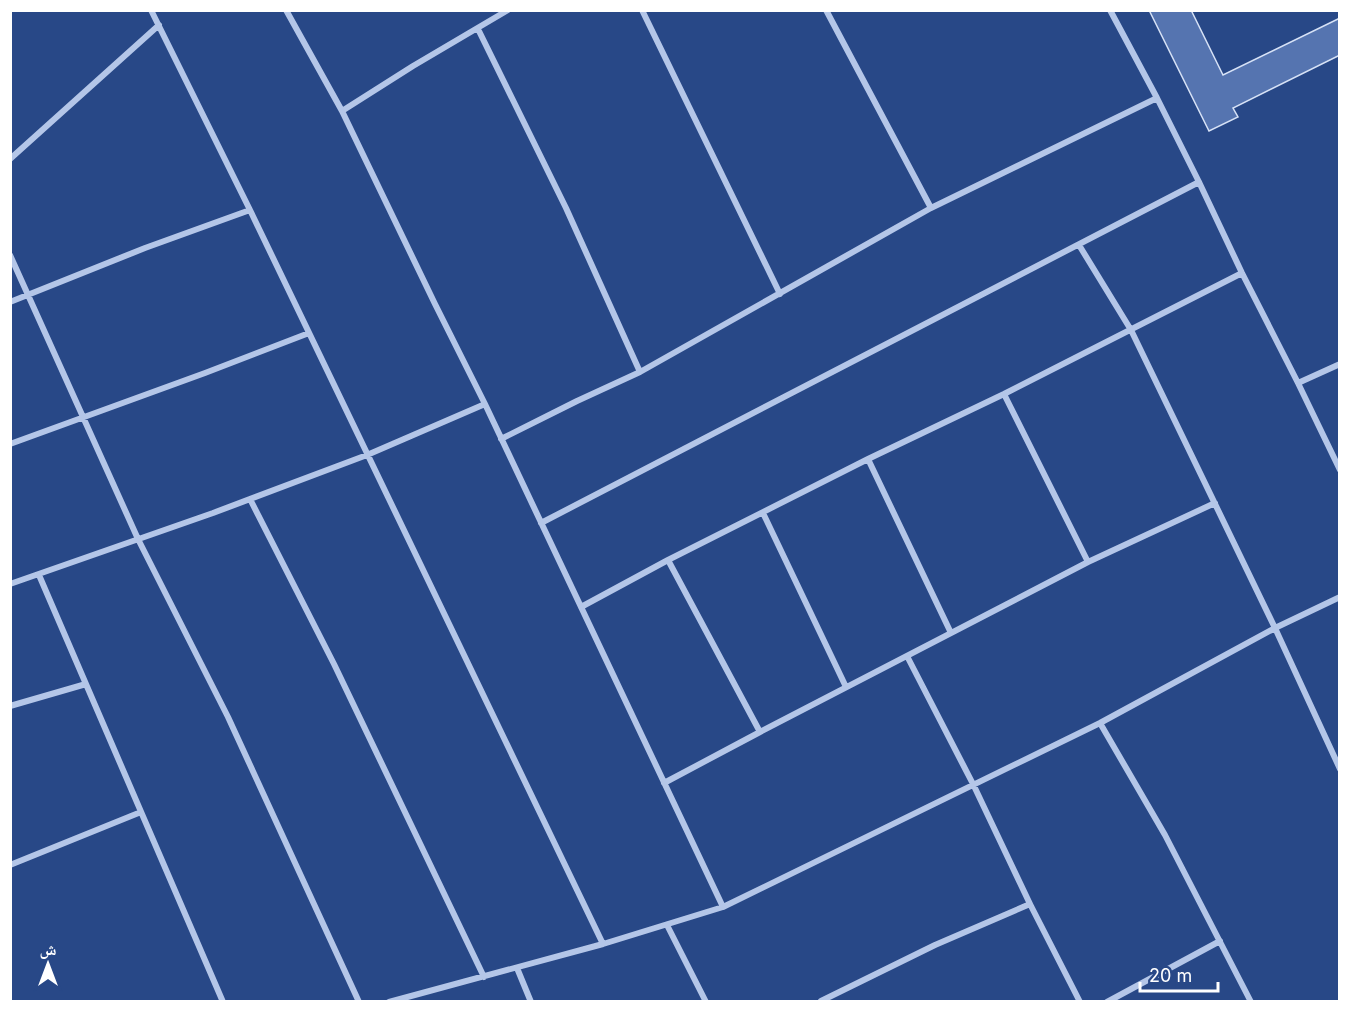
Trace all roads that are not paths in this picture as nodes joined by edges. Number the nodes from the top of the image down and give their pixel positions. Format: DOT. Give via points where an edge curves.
graph roads {
  1 [pos="151,10"];
  2 [pos="286,10"];
  3 [pos="508,10"];
  4 [pos="642,10"];
  5 [pos="826,10"];
  6 [pos="1110,10"];
  7 [pos="159,25"];
  8 [pos="478,28"];
  9 [pos="1157,98"];
  10 [pos="342,111"];
  11 [pos="10,159"];
  12 [pos="1199,182"];
  13 [pos="931,208"];
  14 [pos="250,210"];
  15 [pos="1079,245"];
  16 [pos="10,255"];
  17 [pos="1242,273"];
  18 [pos="28,294"];
  19 [pos="780,294"];
  20 [pos="10,302"];
  21 [pos="1131,330"];
  22 [pos="309,333"];
  23 [pos="1340,364"];
  24 [pos="640,372"];
  25 [pos="1298,383"];
  26 [pos="1004,394"];
  27 [pos="485,404"];
  28 [pos="83,417"];
  29 [pos="501,439"];
  30 [pos="10,444"];
  31 [pos="367,455"];
  32 [pos="867,459"];
  33 [pos="1340,470"];
  34 [pos="250,499"];
  35 [pos="1215,503"];
  36 [pos="763,513"];
  37 [pos="542,524"];
  38 [pos="138,539"];
  39 [pos="668,560"];
  40 [pos="1088,562"];
  41 [pos="39,575"];
  42 [pos="10,584"];
  43 [pos="1340,597"];
  44 [pos="581,606"];
  45 [pos="1275,628"];
  46 [pos="951,633"];
  47 [pos="907,656"];
  48 [pos="86,684"];
  49 [pos="846,687"];
  50 [pos="10,706"];
  51 [pos="1100,723"];
  52 [pos="760,732"];
  53 [pos="1340,769"];
  54 [pos="664,783"];
  55 [pos="975,786"];
  56 [pos="141,812"];
  57 [pos="10,865"];
  58 [pos="1029,904"];
  59 [pos="723,907"];
  60 [pos="668,924"];
  61 [pos="1220,941"];
  62 [pos="603,944"];
  63 [pos="517,968"];
  64 [pos="484,977"];
  65 [pos="822,1001"];
  66 [pos="223,1002"];
  67 [pos="359,1002"];
  68 [pos="389,1002"];
  69 [pos="531,1002"];
  70 [pos="706,1002"];
  71 [pos="1080,1002"];
  72 [pos="1107,1002"];
  73 [pos="1251,1002"];
  1 -- 7 [label="street"];
  2 -- 10 [label="street"];
  3 -- 8 [label="street"];
  4 -- 19 [label="street"];
  5 -- 13 [label="street"];
  6 -- 9 [label="street"];
  7 -- 11 [label="street"];
  7 -- 14 [label="street"];
  8 -- 10 [label="street"];
  8 -- 24 [label="street"];
  9 -- 12 [label="street"];
  9 -- 13 [label="street"];
  10 -- 27 [label="street"];
  12 -- 15 [label="street"];
  12 -- 17 [label="street"];
  13 -- 19 [label="street"];
  14 -- 18 [label="street"];
  14 -- 22 [label="street"];
  15 -- 21 [label="street"];
  15 -- 37 [label="street"];
  16 -- 18 [label="street"];
  17 -- 21 [label="street"];
  17 -- 25 [label="street"];
  18 -- 20 [label="street"];
  18 -- 28 [label="street"];
  19 -- 24 [label="street"];
  21 -- 26 [label="street"];
  21 -- 35 [label="street"];
  22 -- 28 [label="street"];
  22 -- 31 [label="street"];
  23 -- 25 [label="street"];
  24 -- 29 [label="street"];
  25 -- 33 [label="street"];
  26 -- 32 [label="street"];
  26 -- 40 [label="street"];
  27 -- 29 [label="street"];
  27 -- 31 [label="street"];
  28 -- 30 [label="street"];
  28 -- 38 [label="street"];
  29 -- 37 [label="street"];
  31 -- 34 [label="street"];
  31 -- 62 [label="street"];
  32 -- 36 [label="street"];
  32 -- 46 [label="street"];
  34 -- 38 [label="street"];
  34 -- 64 [label="street"];
  35 -- 40 [label="street"];
  35 -- 45 [label="street"];
  36 -- 39 [label="street"];
  36 -- 49 [label="street"];
  37 -- 44 [label="street"];
  38 -- 41 [label="street"];
  38 -- 67 [label="street" via="228,717"];
  39 -- 44 [label="street"];
  39 -- 52 [label="street"];
  40 -- 46 [label="street"];
  41 -- 42 [label="street"];
  41 -- 48 [label="street"];
  43 -- 45 [label="street"];
  44 -- 54 [label="street"];
  45 -- 51 [label="street"];
  45 -- 53 [label="street"];
  46 -- 47 [label="street"];
  47 -- 49 [label="street"];
  47 -- 55 [label="street"];
  48 -- 50 [label="street"];
  48 -- 56 [label="street"];
  49 -- 52 [label="street"];
  51 -- 55 [label="street"];
  51 -- 61 [label="street"];
  52 -- 54 [label="street"];
  54 -- 59 [label="street"];
  55 -- 58 [label="street"];
  55 -- 59 [label="street"];
  56 -- 57 [label="street"];
  56 -- 66 [label="street"];
  58 -- 65 [label="street"];
  58 -- 71 [label="street"];
  59 -- 60 [label="street"];
  60 -- 62 [label="street"];
  60 -- 70 [label="street"];
  61 -- 72 [label="street"];
  61 -- 73 [label="street"];
  62 -- 63 [label="street"];
  63 -- 64 [label="street"];
  63 -- 69 [label="street"];
  64 -- 68 [label="street"];
}
